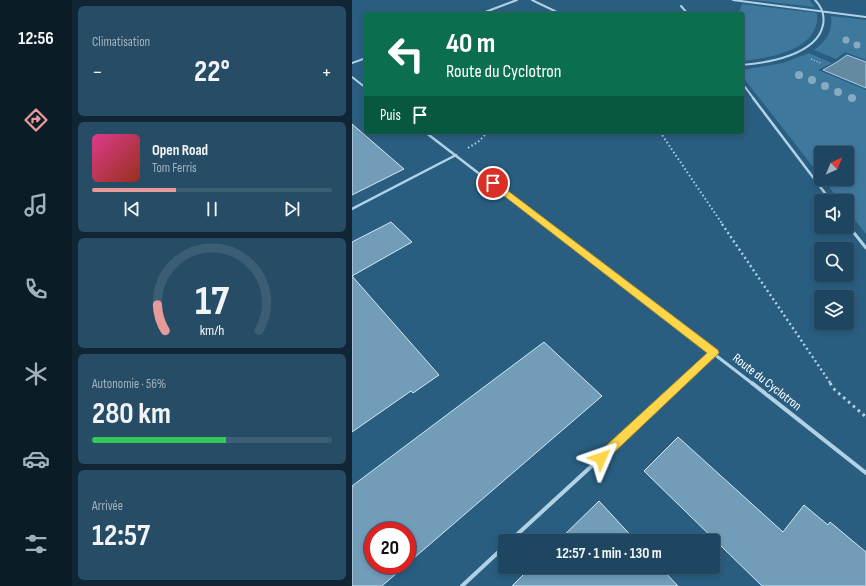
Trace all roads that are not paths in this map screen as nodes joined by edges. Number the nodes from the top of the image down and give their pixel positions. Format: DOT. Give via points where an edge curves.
graph roads {
  1 [pos="517,0"];
  2 [pos="532,0"];
  3 [pos="733,0"];
  4 [pos="815,0"];
  5 [pos="681,6"];
  6 [pos="823,11"];
  7 [pos="485,12"];
  8 [pos="558,12"];
  9 [pos="686,12"];
  10 [pos="866,17"];
  11 [pos="364,59"];
  12 [pos="352,63"];
  13 [pos="744,65"];
  14 [pos="352,77"];
  15 [pos="364,86"];
  16 [pos="744,86"];
  17 [pos="428,134"];
  18 [pos="456,155"];
  19 [pos="826,194"];
  20 [pos="352,209"];
  21 [pos="854,232"];
  22 [pos="866,248"];
  23 [pos="714,353"];
  24 [pos="866,473"];
  25 [pos="518,534"];
  26 [pos="498,553"];
  27 [pos="462,586"];
  1 -- 7 [label="lane"];
  2 -- 8 [label="lane"];
  3 -- 6 [label="lane"];
  4 -- 6 [label="lane"];
  5 -- 9 [label="lane"];
  6 -- 10 [label="lane"];
  6 -- 13 [label="lane" via="823,30 818,38 805,48 776,59"];
  11 -- 12 [label="lane"];
  14 -- 15 [label="lane"];
  16 -- 19 [label="lane"];
  17 -- 18 [label="lane, Route du Cyclotron"];
  18 -- 20 [label="lane"];
  18 -- 23 [label="lane, Route du Cyclotron"];
  21 -- 22 [label="lane"];
  23 -- 24 [label="lane, Route du Cyclotron"];
  23 -- 25 [label="lane"];
  26 -- 27 [label="lane"];
}
